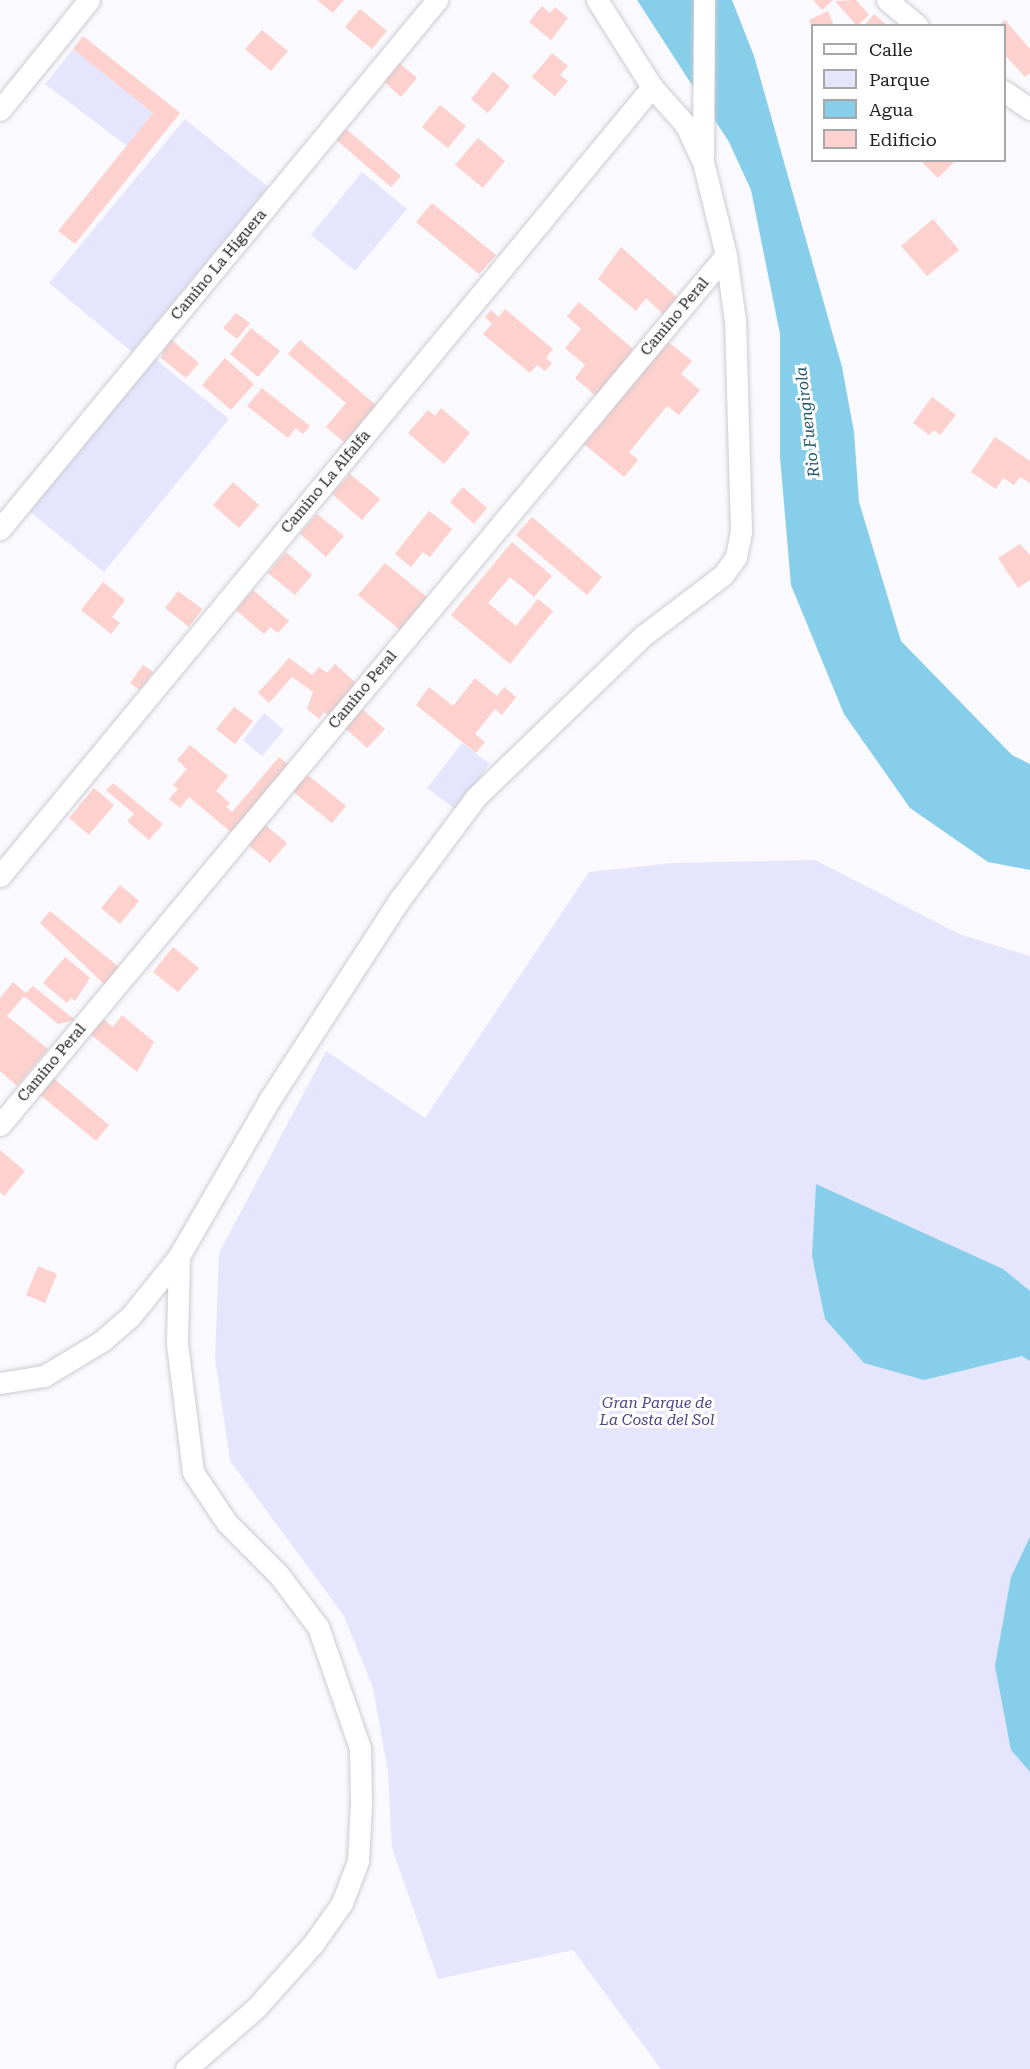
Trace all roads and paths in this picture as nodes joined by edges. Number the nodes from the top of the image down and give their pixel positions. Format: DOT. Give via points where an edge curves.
graph roads {
  1 [pos="89,0"];
  2 [pos="437,0"];
  3 [pos="597,0"];
  4 [pos="704,0"];
  5 [pos="887,0"];
  6 [pos="916,24"];
  7 [pos="652,87"];
  8 [pos="0,110"];
  9 [pos="703,162"];
  10 [pos="726,255"];
  11 [pos="0,529"];
  12 [pos="0,876"];
  13 [pos="0,1125"];
  14 [pos="179,1257"];
  15 [pos="0,1383"];
  16 [pos="186,2069"];
  1 -- 8 [label="street"];
  2 -- 11 [label="street, Camino La Higuera"];
  3 -- 7 [label="street"];
  4 -- 9 [label="street"];
  5 -- 6 [label="street"];
  7 -- 9 [label="street" via="685,124"];
  7 -- 12 [label="street, Camino La Alfalfa"];
  9 -- 10 [label="street"];
  10 -- 13 [label="street, Camino Peral"];
  10 -- 14 [label="street" via="735,321 741,475 736,557 723,575 644,635 551,720 476,797 400,899 277,1089"];
  14 -- 15 [label="street" via="130,1317 102,1341 44,1376"];
  14 -- 16 [label="street" via="177,1343 192,1472 227,1523 279,1575 318,1627 360,1748 361,1803 358,1861 342,1902 313,1944 256,2008"];
}
